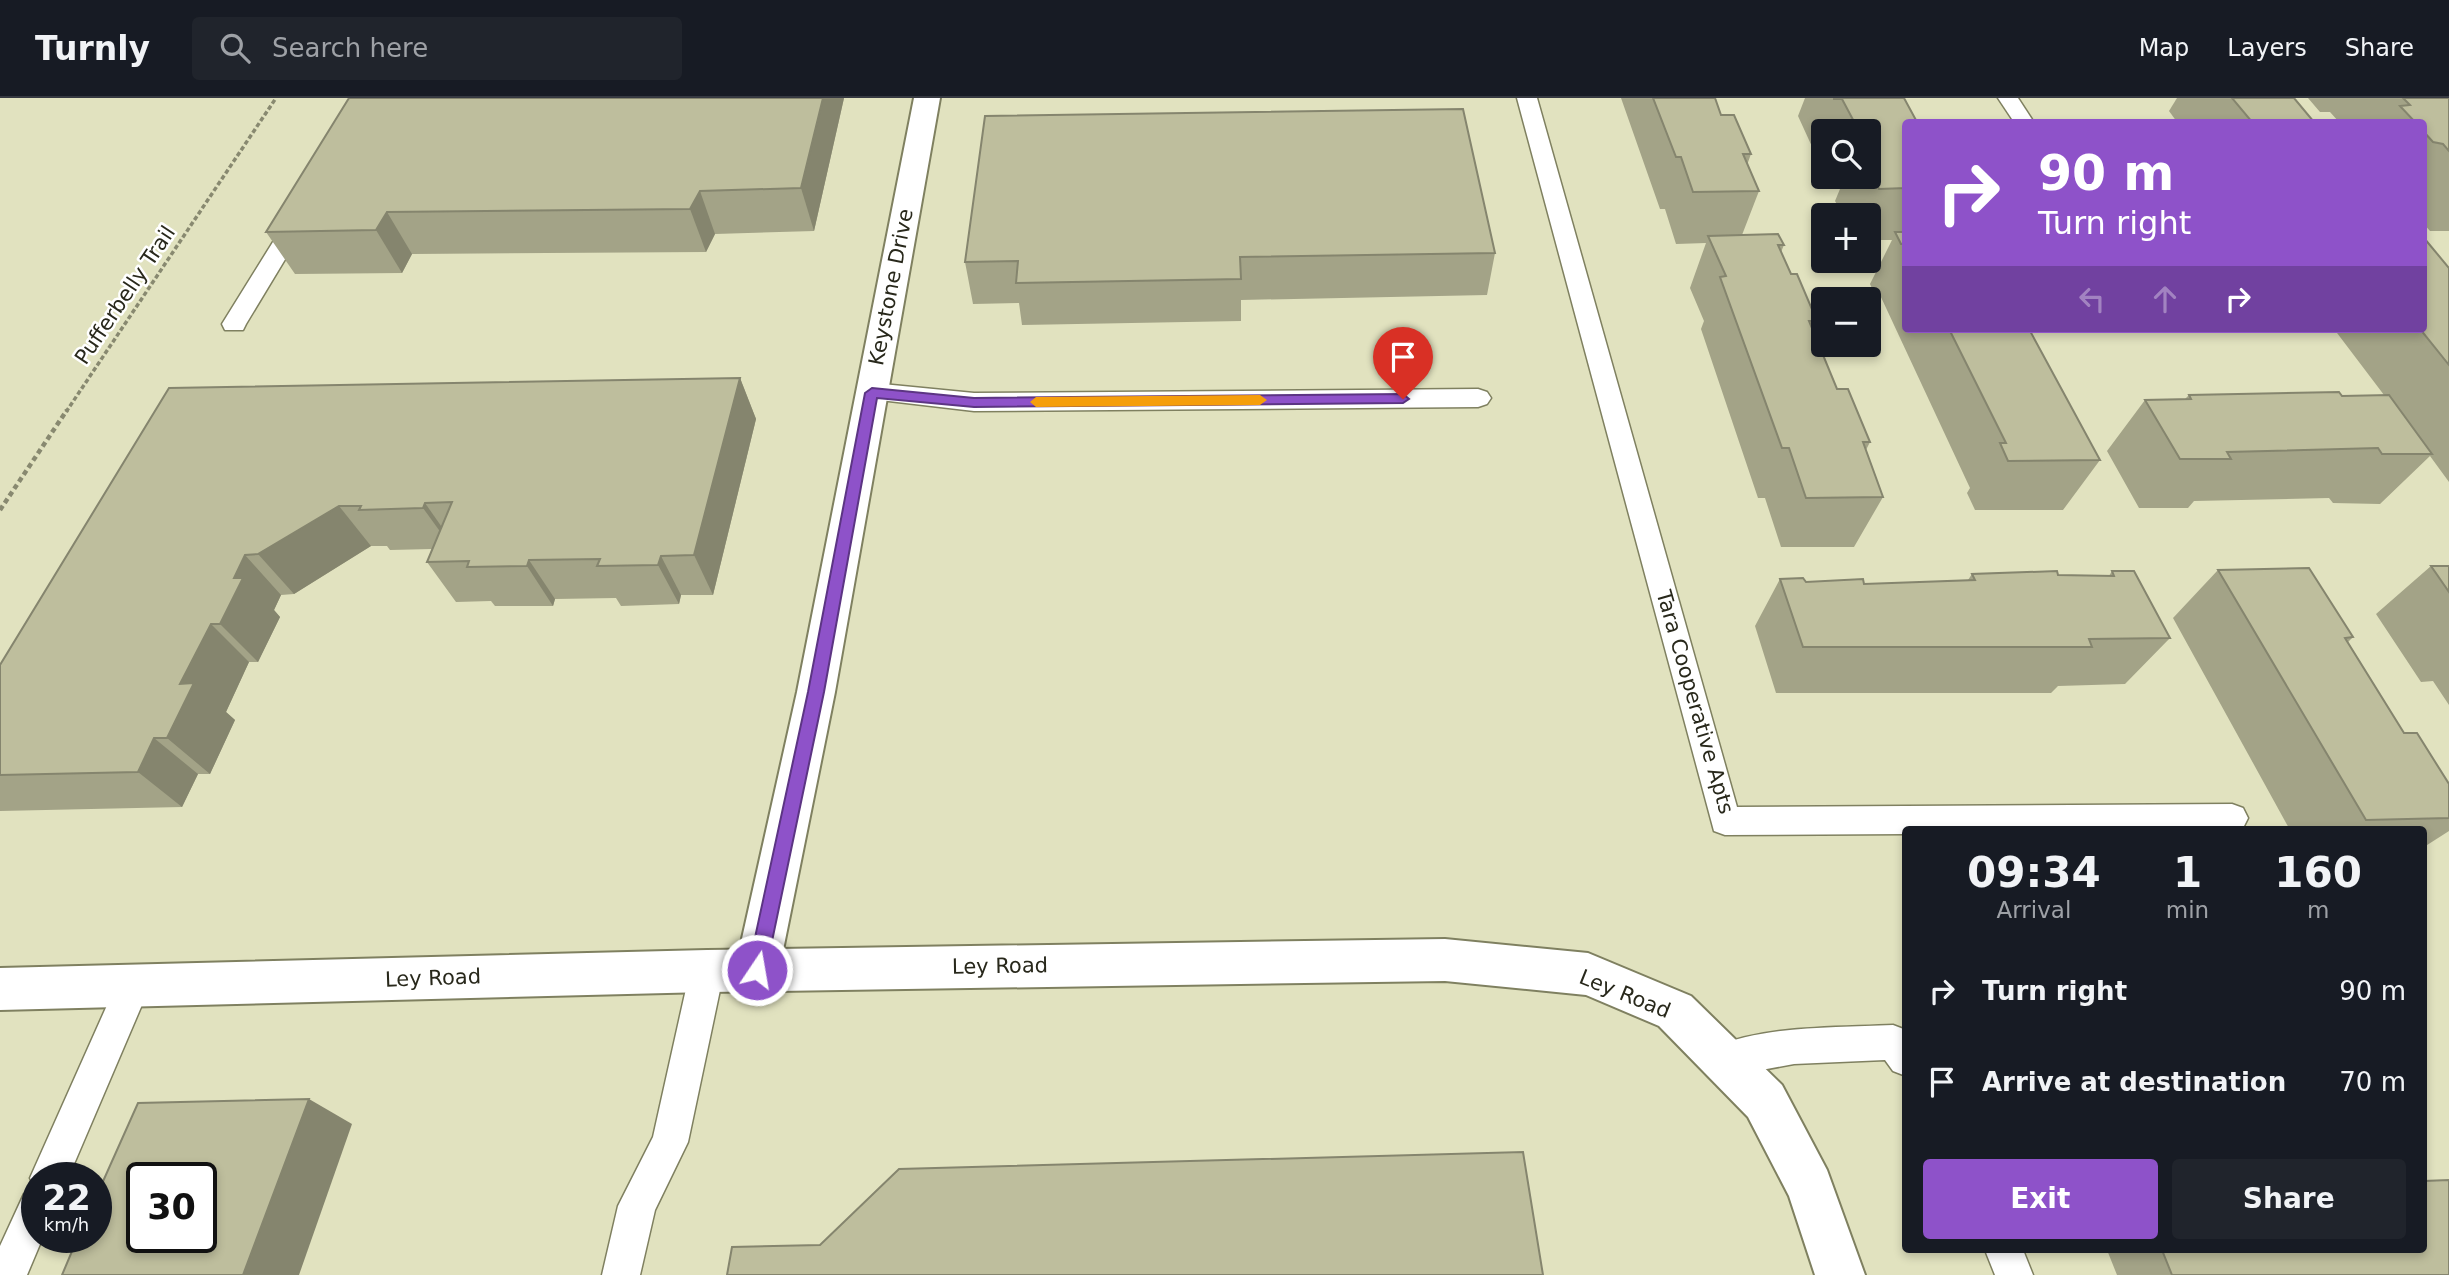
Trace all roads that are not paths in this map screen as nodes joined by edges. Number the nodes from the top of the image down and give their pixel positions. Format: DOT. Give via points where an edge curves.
graph roads {
  1 [pos="926,98"];
  2 [pos="1527,98"];
  3 [pos="2008,98"];
  4 [pos="2022,119"];
  5 [pos="307,205"];
  6 [pos="234,324"];
  7 [pos="872,393"];
  8 [pos="1478,398"];
  9 [pos="2232,818"];
  10 [pos="757,970"];
  11 [pos="707,971"];
  12 [pos="133,986"];
  13 [pos="0,989"];
  14 [pos="1902,1047"];
  15 [pos="1724,1060"];
  16 [pos="56,1162"];
  17 [pos="21,1243"];
  18 [pos="2005,1253"];
  19 [pos="7,1275"];
  20 [pos="621,1275"];
  21 [pos="1840,1275"];
  22 [pos="2014,1275"];
  1 -- 7 [label="main road, Keystone Drive"];
  2 -- 9 [label="lane, Tara Cooperative Apts" via="1725,821"];
  3 -- 4 [label="lane"];
  5 -- 6 [label="lane"];
  7 -- 8 [label="lane" via="974,402"];
  7 -- 10 [label="main road, Keystone Drive" via="816,692"];
  10 -- 11 [label="main road, Ley Road"];
  10 -- 15 [label="main road, Ley Road" via="1445,960 1588,974 1675,1011"];
  11 -- 12 [label="main road, Ley Road"];
  11 -- 20 [label="lane" via="670,1142 637,1206"];
  12 -- 13 [label="main road, Ley Road"];
  12 -- 16 [label="lane"];
  14 -- 15 [label="lane" via="1794,1047"];
  15 -- 21 [label="main road, Ley Road" via="1765,1101 1810,1187"];
  17 -- 19 [label="lane"];
  18 -- 22 [label="lane"];
}
